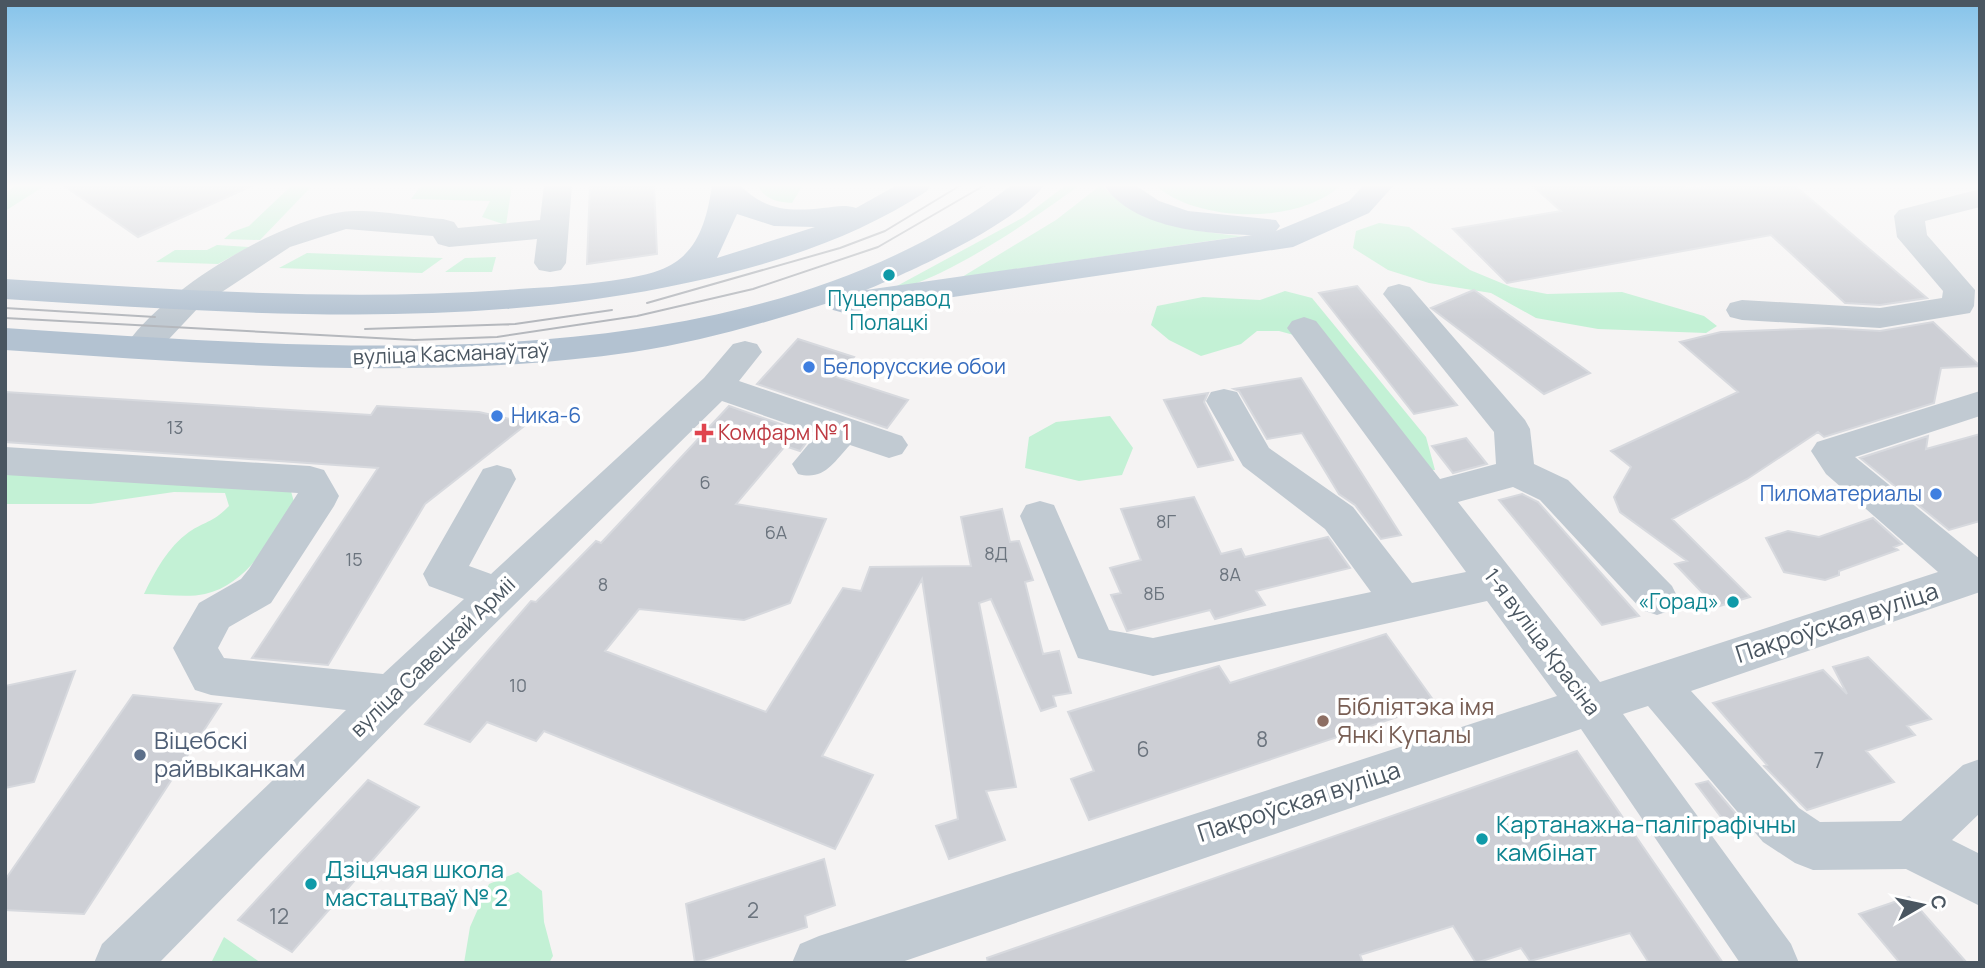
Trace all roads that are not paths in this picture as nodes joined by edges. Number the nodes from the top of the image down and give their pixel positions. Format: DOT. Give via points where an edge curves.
graph roads {
  1 [pos="314,230"];
  2 [pos="444,230"];
  3 [pos="531,230"];
  4 [pos="554,230"];
  5 [pos="716,230"];
  6 [pos="833,230"];
  7 [pos="964,230"];
  8 [pos="1313,230"];
  9 [pos="1911,230"];
  10 [pos="550,263"];
  11 [pos="669,280"];
  12 [pos="5,289"];
  13 [pos="859,290"];
  14 [pos="1399,294"];
  15 [pos="188,300"];
  16 [pos="1742,310"];
  17 [pos="1304,328"];
  18 [pos="740,336"];
  19 [pos="5,339"];
  20 [pos="141,348"];
  21 [pos="716,386"];
  22 [pos="1224,401"];
  23 [pos="1980,403"];
  24 [pos="841,431"];
  25 [pos="889,445"];
  26 [pos="5,461"];
  27 [pos="811,464"];
  28 [pos="1516,472"];
  29 [pos="497,479"];
  30 [pos="1430,496"];
  31 [pos="1040,516"];
  32 [pos="1976,576"];
  33 [pos="1496,582"];
  34 [pos="497,594"];
  35 [pos="1657,598"];
  36 [pos="1401,600"];
  37 [pos="1656,683"];
  38 [pos="392,695"];
  39 [pos="1591,706"];
  40 [pos="1980,781"];
  41 [pos="1910,845"];
  42 [pos="1980,881"];
  43 [pos="121,963"];
  44 [pos="819,963"];
  45 [pos="1772,963"];
  1 -- 15 [label="street" via="279,242"];
  2 -- 3 [label="street" via="449,238"];
  4 -- 10 [label="street"];
  5 -- 11 [label="main road" via="707,251"];
  6 -- 11 [label="main road" via="773,253"];
  7 -- 13 [label="main road"];
  8 -- 13 [label="main road" via="1293,238"];
  9 -- 16 [label="street" via="1912,237 1959,290 1958,306 1880,318"];
  11 -- 15 [label="main road" via="486,304"];
  12 -- 15 [label="main road"];
  13 -- 18 [label="main road, вуліца Касманаўтаў" via="781,310"];
  14 -- 28 [label="street" via="1512,429"];
  15 -- 20 [label="street"];
  17 -- 30 [label="street, 1-я вуліца Красіна"];
  18 -- 20 [label="main road, вуліца Касманаўтаў" via="520,356 415,359"];
  18 -- 21 [label="street, вуліца Савецкай Арміі"];
  19 -- 20 [label="main road, вуліца Касманаўтаў"];
  21 -- 24 [label="street"];
  21 -- 34 [label="street, вуліца Савецкай Арміі"];
  22 -- 36 [label="street" via="1256,457 1339,518"];
  23 -- 32 [label="street" via="1830,451 1839,464"];
  24 -- 25 [label="street"];
  24 -- 27 [label="street"];
  26 -- 38 [label="street" via="310,480 320,496 264,581 256,591 214,615 195,648 211,676"];
  28 -- 30 [label="street"];
  28 -- 35 [label="street" via="1554,490"];
  29 -- 34 [label="street" via="444,575"];
  30 -- 33 [label="street, 1-я вуліца Красіна"];
  31 -- 36 [label="street" via="1094,645 1153,657"];
  32 -- 37 [label="street, Пакроўская вуліца"];
  33 -- 36 [label="street"];
  33 -- 39 [label="street, 1-я вуліца Красіна"];
  34 -- 38 [label="street, вуліца Савецкай Арміі"];
  37 -- 39 [label="street, Пакроўская вуліца"];
  37 -- 41 [label="street" via="1781,825 1813,846"];
  38 -- 43 [label="street, вуліца Савецкай Арміі"];
  39 -- 44 [label="street, Пакроўская вуліца"];
  39 -- 45 [label="street, 1-я вуліца Красіна"];
  40 -- 41 [label="street"];
  41 -- 42 [label="street"];
}
